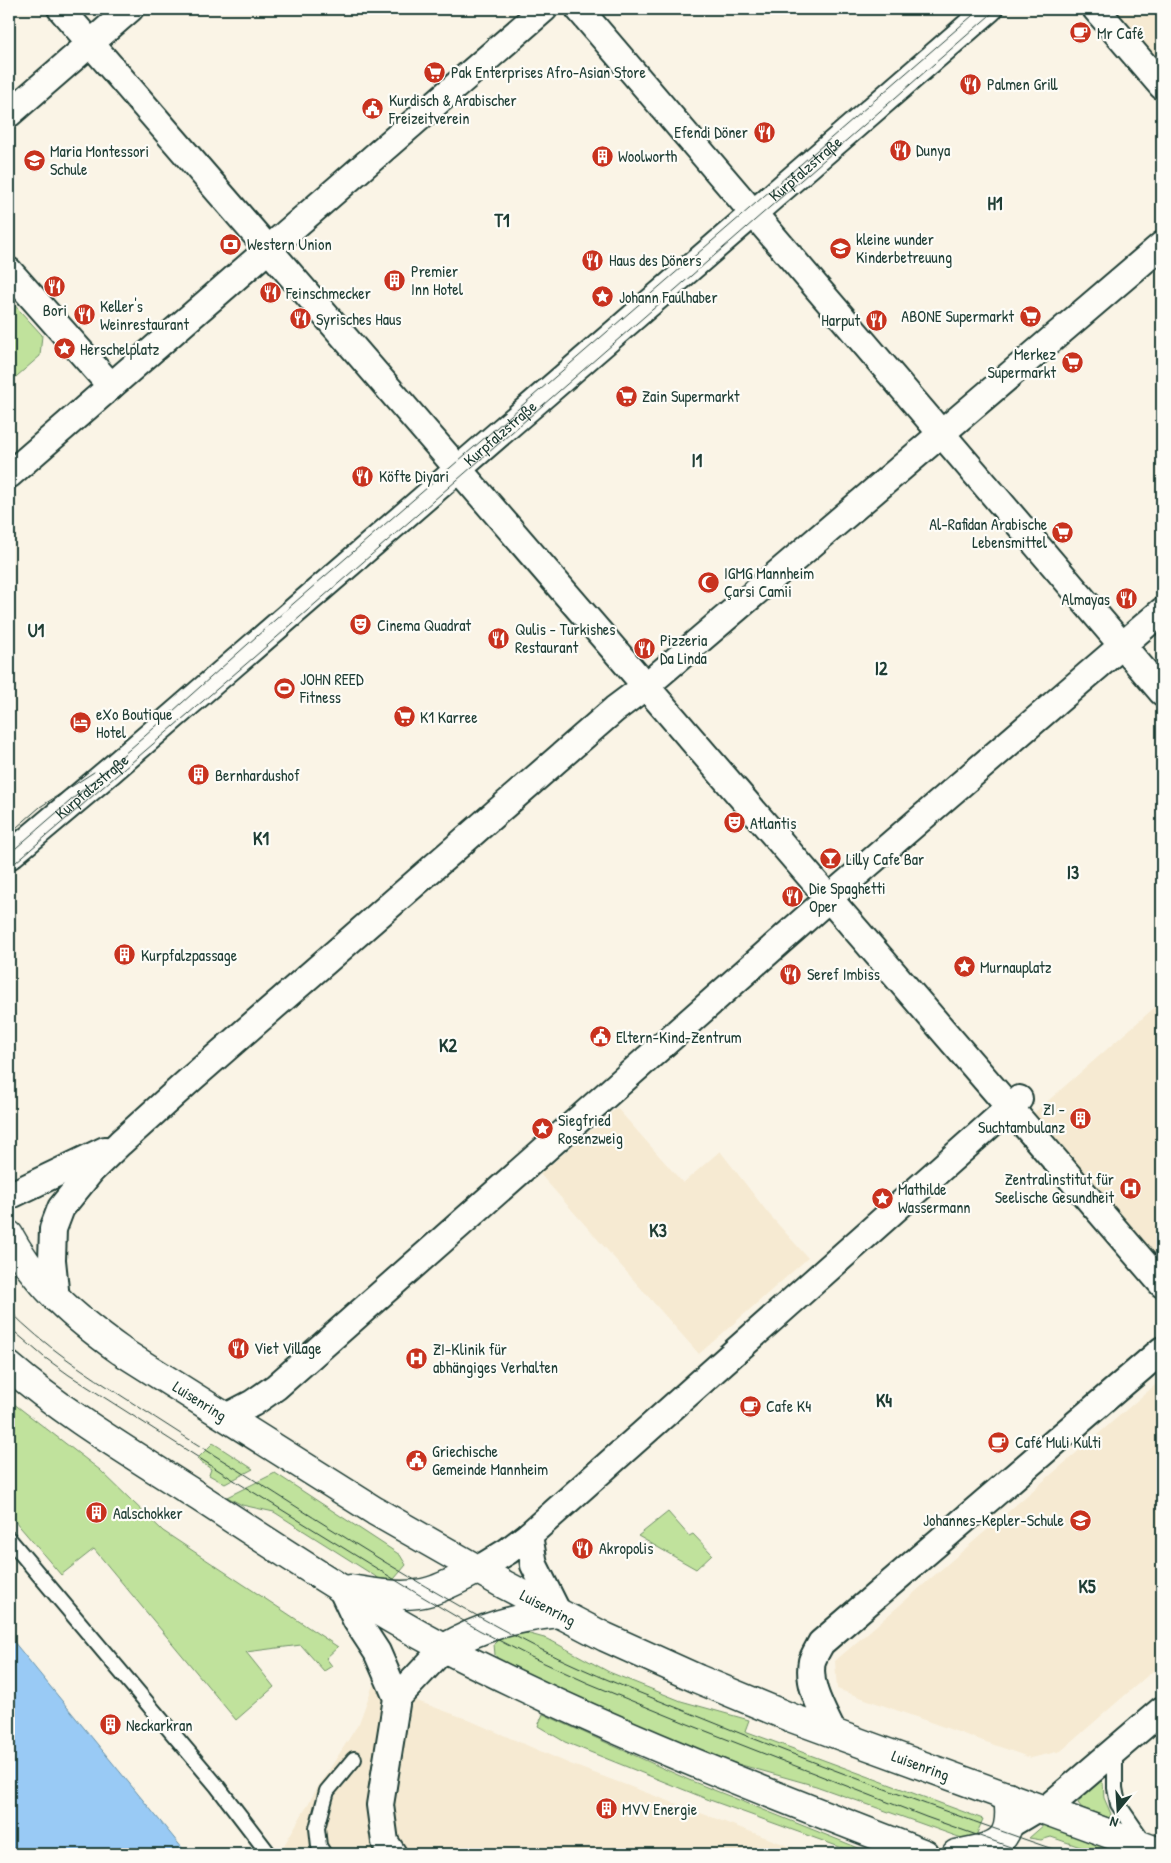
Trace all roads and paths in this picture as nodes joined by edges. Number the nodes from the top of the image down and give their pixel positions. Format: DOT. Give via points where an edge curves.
graph roads {
  1 [pos="61,9"];
  2 [pos="130,9"];
  3 [pos="544,9"];
  4 [pos="579,9"];
  5 [pos="989,9"];
  6 [pos="1096,9"];
  7 [pos="91,43"];
  8 [pos="1162,86"];
  9 [pos="9,114"];
  10 [pos="754,213"];
  11 [pos="1162,245"];
  12 [pos="268,249"];
  13 [pos="9,271"];
  14 [pos="111,386"];
  15 [pos="942,434"];
  16 [pos="458,470"];
  17 [pos="9,475"];
  18 [pos="1162,611"];
  19 [pos="1122,646"];
  20 [pos="647,685"];
  21 [pos="1162,692"];
  22 [pos="9,856"];
  23 [pos="829,898"];
  24 [pos="1014,1103"];
  25 [pos="120,1143"];
  26 [pos="9,1196"];
  27 [pos="9,1235"];
  28 [pos="1162,1284"];
  29 [pos="56,1299"];
  30 [pos="1162,1350"];
  31 [pos="9,1366"];
  32 [pos="226,1417"];
  33 [pos="529,1534"];
  34 [pos="9,1539"];
  35 [pos="477,1570"];
  36 [pos="341,1588"];
  37 [pos="558,1613"];
  38 [pos="444,1648"];
  39 [pos="397,1698"];
  40 [pos="1162,1710"];
  41 [pos="833,1732"];
  42 [pos="1115,1751"];
  43 [pos="354,1759"];
  44 [pos="1008,1796"];
  45 [pos="1045,1810"];
  46 [pos="1006,1833"];
  47 [pos="1155,1850"];
  48 [pos="269,1854"];
  49 [pos="324,1854"];
  50 [pos="392,1854"];
  51 [pos="925,1854"];
  52 [pos="956,1854"];
  1 -- 7 [label="street"];
  2 -- 7 [label="street"];
  3 -- 12 [label="street"];
  4 -- 10 [label="street"];
  5 -- 10 [label="street, Kurpfalzstraße"];
  6 -- 8 [label="street"];
  7 -- 9 [label="street"];
  7 -- 12 [label="street"];
  10 -- 15 [label="street"];
  10 -- 16 [label="street, Kurpfalzstraße"];
  11 -- 15 [label="street"];
  12 -- 14 [label="street"];
  12 -- 16 [label="street"];
  13 -- 14 [label="street"];
  14 -- 17 [label="street"];
  15 -- 19 [label="street"];
  15 -- 20 [label="street"];
  16 -- 20 [label="street"];
  16 -- 22 [label="street, Kurpfalzstraße"];
  18 -- 19 [label="street"];
  19 -- 21 [label="street"];
  19 -- 23 [label="street"];
  20 -- 23 [label="street"];
  20 -- 25 [label="street" via="615,709"];
  23 -- 24 [label="street"];
  23 -- 32 [label="street" via="276,1386"];
  24 -- 28 [label="street"];
  24 -- 33 [label="street"];
  25 -- 26 [label="street"];
  25 -- 29 [label="street" via="92,1171 56,1218 51,1241"];
  27 -- 29 [label="main road, Luisenring"];
  29 -- 32 [label="main road, Luisenring" via="84,1325 121,1351"];
  30 -- 41 [label="street" via="821,1643 812,1660 812,1680"];
  31 -- 36 [label="main road" via="58,1406"];
  32 -- 35 [label="main road, Luisenring" via="375,1511"];
  33 -- 35 [label="street"];
  33 -- 37 [label="street" via="534,1565"];
  34 -- 48 [label="lane" via="210,1778"];
  35 -- 36 [label="main road" via="433,1591 418,1594"];
  35 -- 37 [label="main road, Luisenring"];
  36 -- 38 [label="main road"];
  36 -- 39 [label="street" via="356,1620 374,1646"];
  37 -- 38 [label="main road" via="493,1625"];
  37 -- 41 [label="main road, Luisenring" via="698,1679"];
  38 -- 39 [label="street"];
  38 -- 51 [label="main road" via="593,1719 742,1784"];
  39 -- 50 [label="street" via="380,1806 385,1842"];
  40 -- 42 [label="street"];
  41 -- 44 [label="main road, Luisenring"];
  42 -- 45 [label="street"];
  42 -- 47 [label="lane" via="1118,1804"];
  43 -- 49 [label="lane" via="327,1791 317,1828 319,1846"];
  44 -- 45 [label="main road, Luisenring"];
  44 -- 46 [label="main road" via="1011,1817"];
  45 -- 46 [label="lane"];
  45 -- 47 [label="main road, Luisenring"];
  46 -- 52 [label="main road" via="998,1844"];
}
